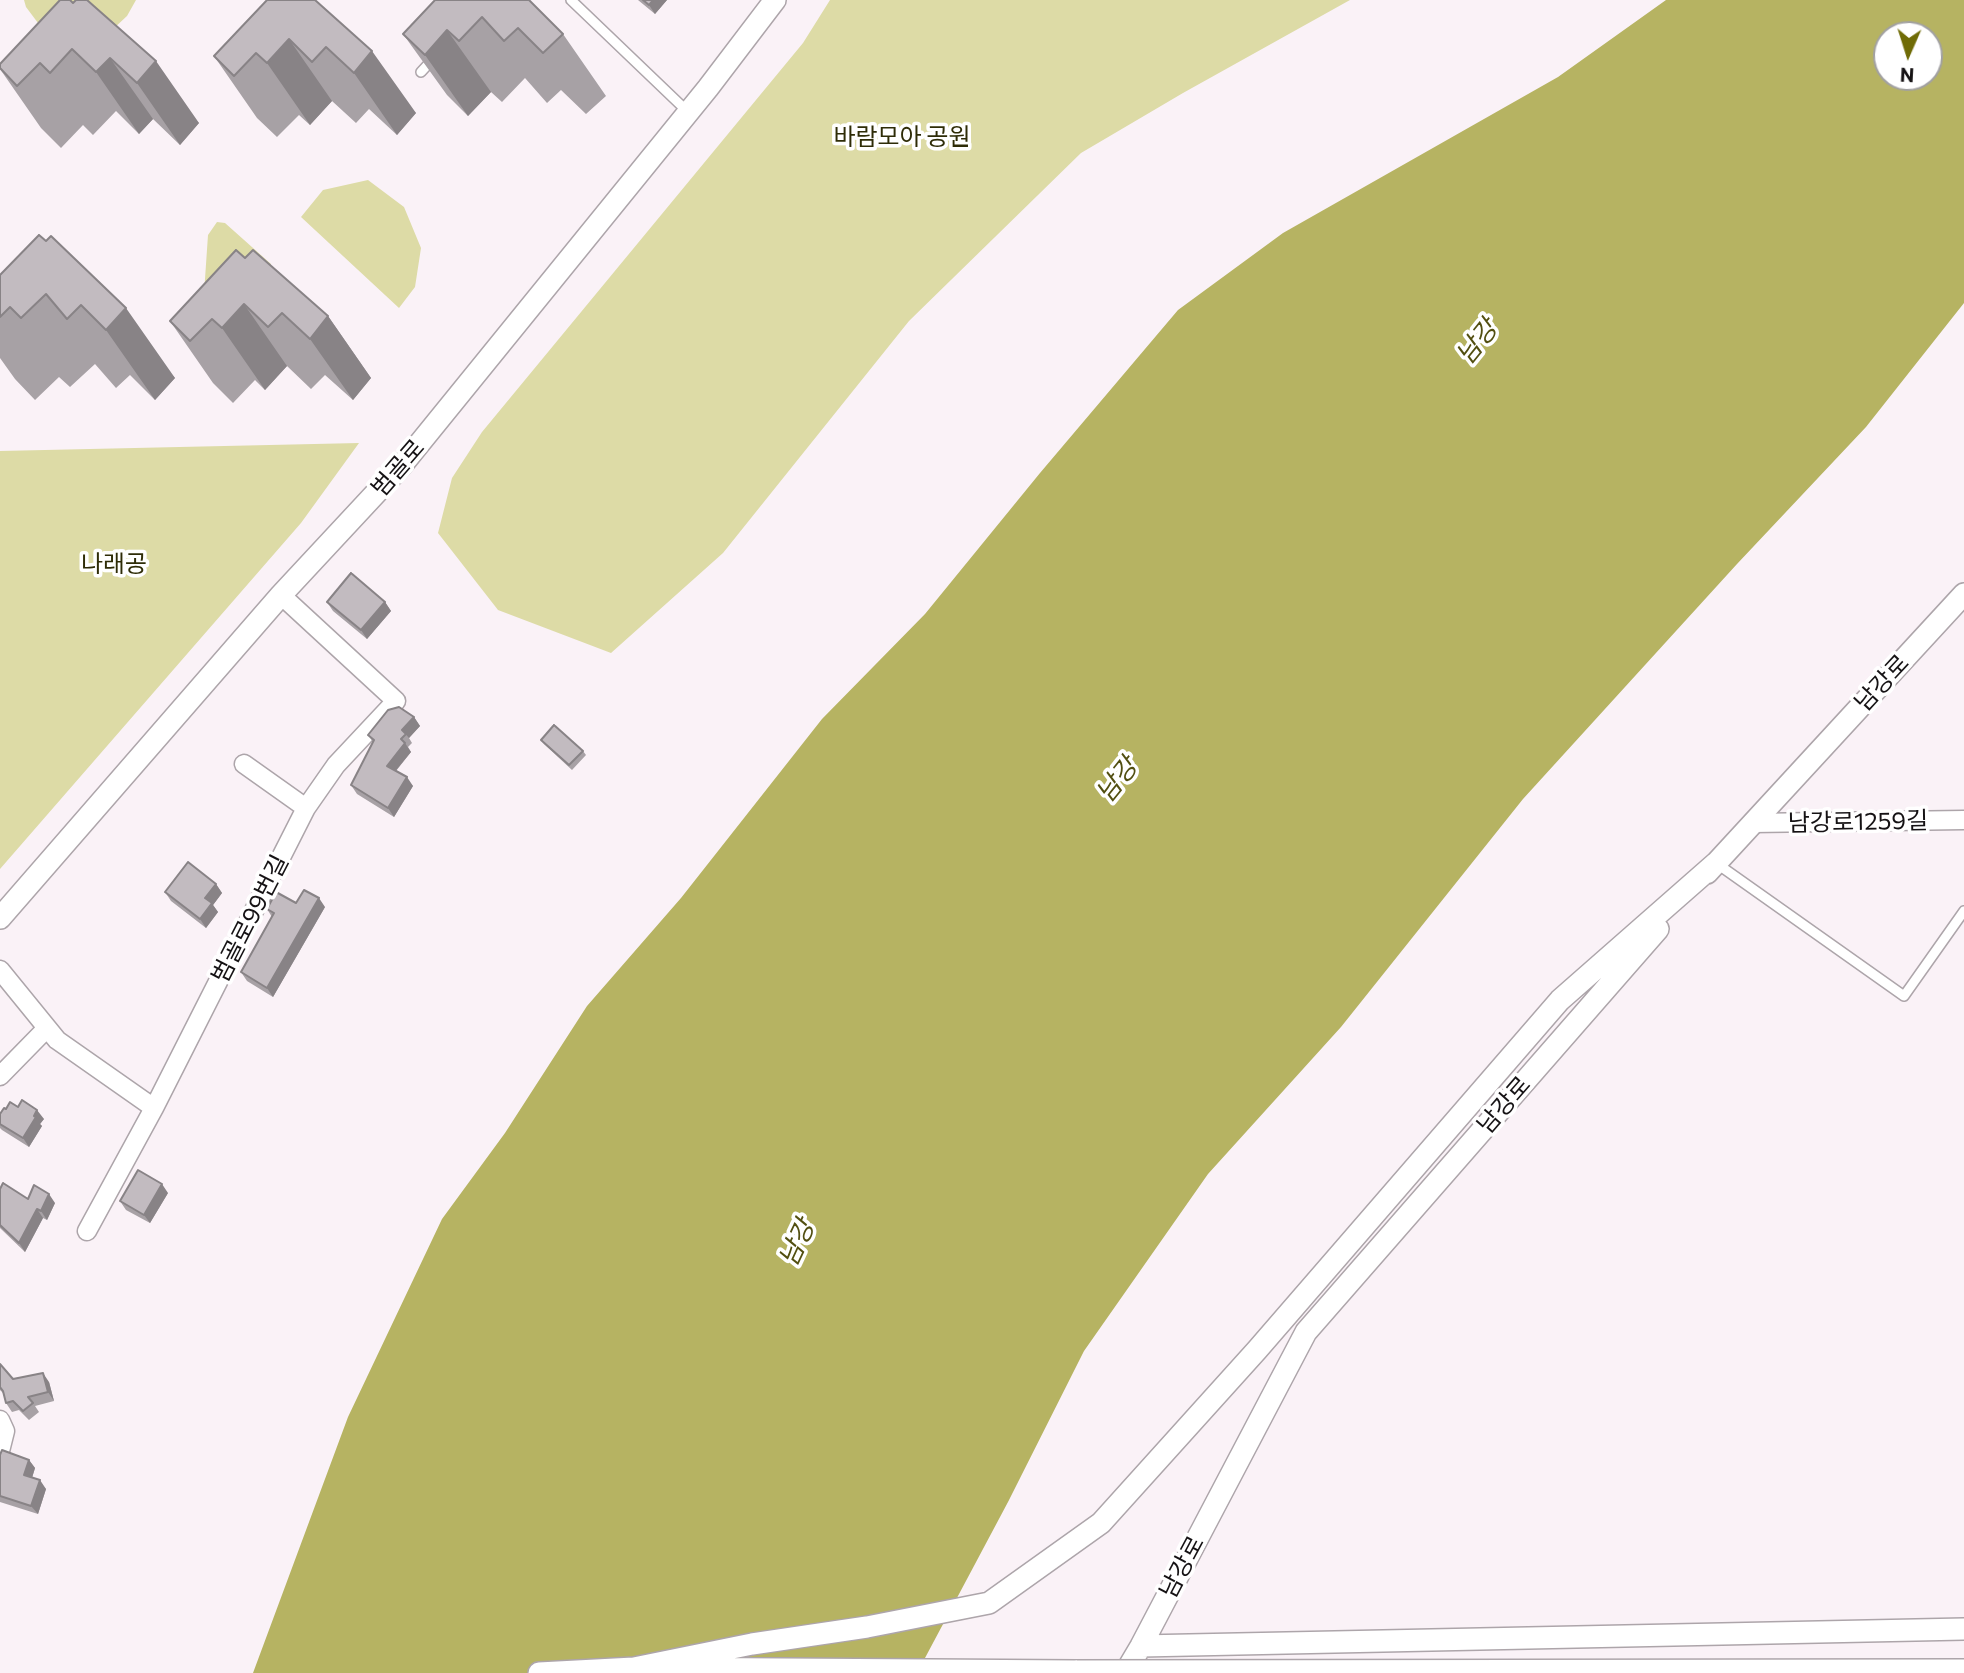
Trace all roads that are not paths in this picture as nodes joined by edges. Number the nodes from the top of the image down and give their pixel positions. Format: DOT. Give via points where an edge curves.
graph roads {
  1 [pos="571,0"];
  2 [pos="775,0"];
  3 [pos="439,53"];
  4 [pos="421,72"];
  5 [pos="688,112"];
  6 [pos="1964,594"];
  7 [pos="281,595"];
  8 [pos="244,764"];
  9 [pos="306,808"];
  10 [pos="1964,820"];
  11 [pos="1752,823"];
  12 [pos="1716,863"];
  13 [pos="1964,911"];
  14 [pos="0,918"];
  15 [pos="0,970"];
  16 [pos="47,1028"];
  17 [pos="0,1076"];
  18 [pos="154,1108"];
  19 [pos="87,1231"];
  20 [pos="0,1420"];
  21 [pos="0,1451"];
  22 [pos="1964,1629"];
  23 [pos="1141,1647"];
  24 [pos="1172,1647"];
  25 [pos="634,1668"];
  26 [pos="1964,1670"];
  27 [pos="539,1673"];
  28 [pos="656,1673"];
  29 [pos="1125,1673"];
  30 [pos="1153,1673"];
  1 -- 5 [label="lane"];
  2 -- 5 [label="street, 범골로"];
  3 -- 4 [label="lane"];
  5 -- 7 [label="street, 범골로" via="402,465"];
  6 -- 11 [label="street, 남강로"];
  7 -- 9 [label="street, 범골로99번길" via="396,701 336,765"];
  7 -- 14 [label="street, 범골로"];
  8 -- 9 [label="street"];
  9 -- 18 [label="street, 범골로99번길"];
  10 -- 11 [label="street, 남강로1259길"];
  11 -- 12 [label="street, 남강로"];
  12 -- 13 [label="lane" via="1904,996"];
  12 -- 23 [label="street, 남강로" via="1306,1332"];
  12 -- 25 [label="street" via="1560,1000 1258,1350 1101,1523 989,1604"];
  15 -- 16 [label="street"];
  16 -- 17 [label="street"];
  16 -- 18 [label="street" via="57,1040"];
  18 -- 19 [label="street, 범골로99번길"];
  20 -- 21 [label="street" via="5,1431"];
  22 -- 24 [label="street"];
  23 -- 24 [label="street"];
  23 -- 29 [label="street, 남강로"];
  24 -- 30 [label="street" via="1157,1658"];
  25 -- 26 [label="street, bridge"];
  25 -- 27 [label="street"];
  25 -- 28 [label="street"];
}
